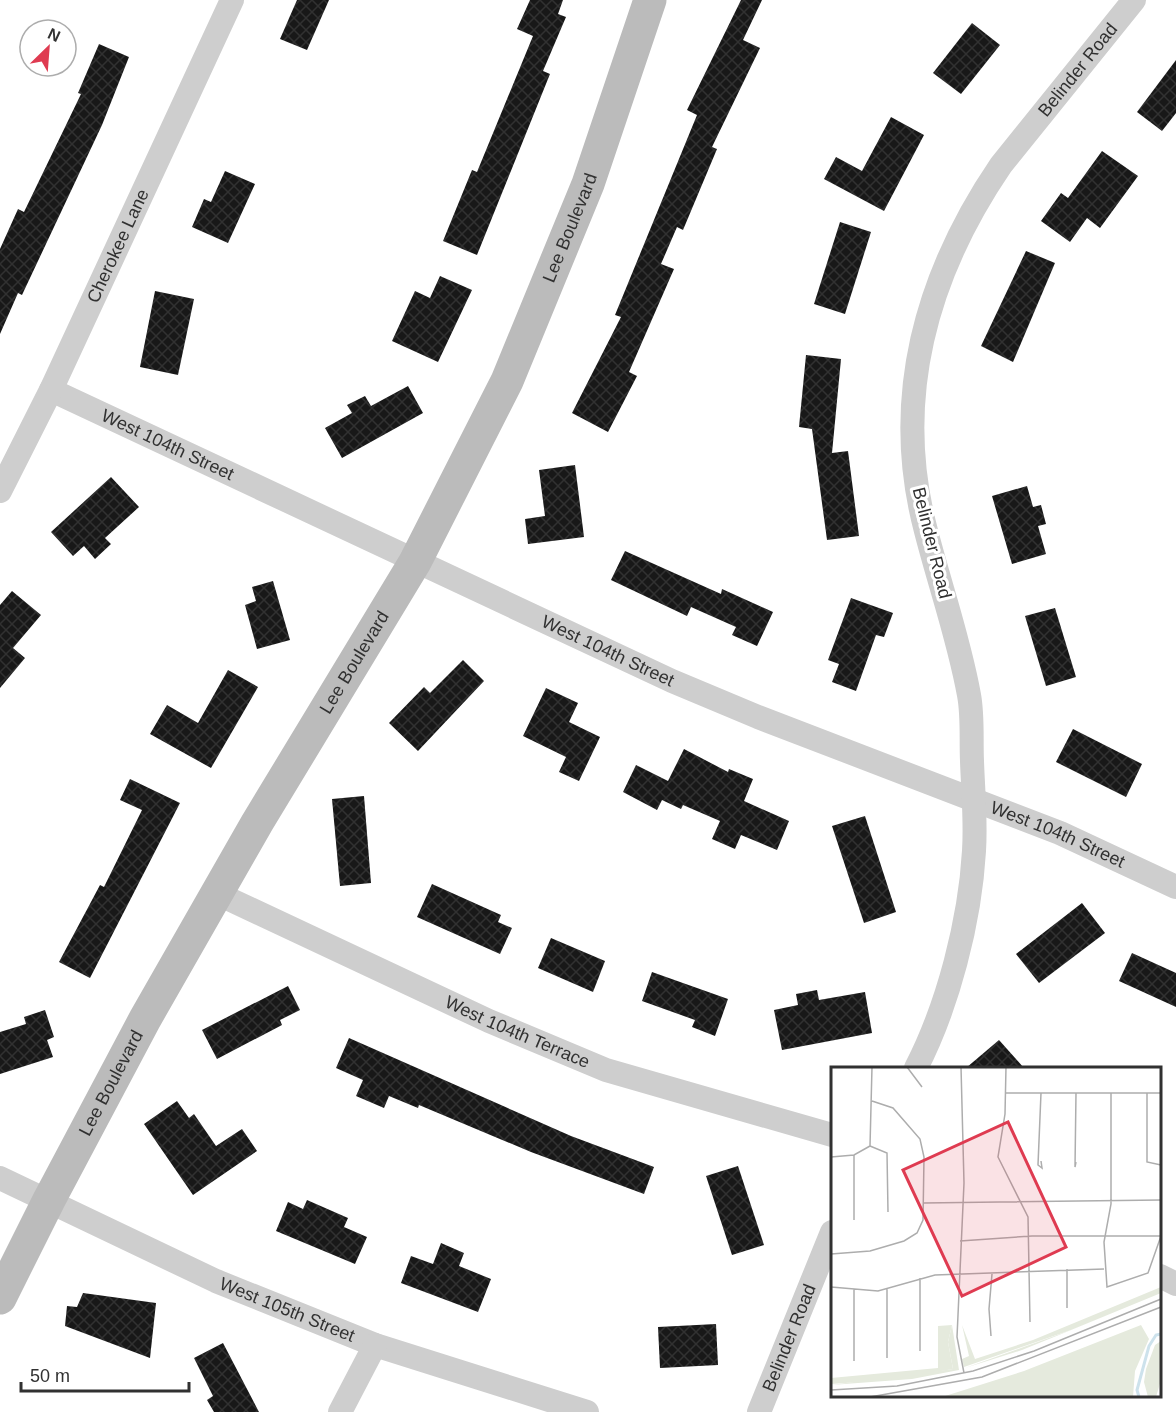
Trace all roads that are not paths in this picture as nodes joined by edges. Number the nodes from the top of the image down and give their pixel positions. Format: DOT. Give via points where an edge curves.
graph roads {
  1 [pos="232,0"];
  2 [pos="650,0"];
  3 [pos="1134,0"];
  4 [pos="51,390"];
  5 [pos="0,491"];
  6 [pos="415,562"];
  7 [pos="974,798"];
  8 [pos="1176,887"];
  9 [pos="216,893"];
  10 [pos="916,1067"];
  11 [pos="831,1135"];
  12 [pos="0,1178"];
  13 [pos="49,1200"];
  14 [pos="831,1234"];
  15 [pos="1161,1276"];
  16 [pos="1176,1284"];
  17 [pos="0,1298"];
  18 [pos="375,1345"];
  19 [pos="340,1412"];
  20 [pos="587,1412"];
  21 [pos="759,1412"];
  1 -- 4 [label="street, Cherokee Lane"];
  2 -- 6 [label="street, Lee Boulevard" via="564,247 507,381"];
  3 -- 7 [label="street, Belinder Road" via="983,191 936,286 921,338 913,437 918,497 970,698"];
  4 -- 5 [label="street, Cherokee Lane"];
  4 -- 6 [label="street, West 104th Street"];
  6 -- 7 [label="street, West 104th Street" via="672,681"];
  6 -- 9 [label="street, Lee Boulevard"];
  7 -- 8 [label="street, West 104th Street"];
  7 -- 10 [label="street, Belinder Road" via="969,895 938,1018"];
  9 -- 11 [label="street, West 104th Terrace" via="489,1021 606,1070"];
  9 -- 13 [label="street, Lee Boulevard"];
  12 -- 13 [label="street, West 105th Street"];
  13 -- 17 [label="street, Lee Boulevard"];
  13 -- 18 [label="street, West 105th Street" via="216,1281"];
  14 -- 21 [label="street, Belinder Road"];
  15 -- 16 [label="street"];
  18 -- 19 [label="street"];
  18 -- 20 [label="street, West 105th Street"];
}
